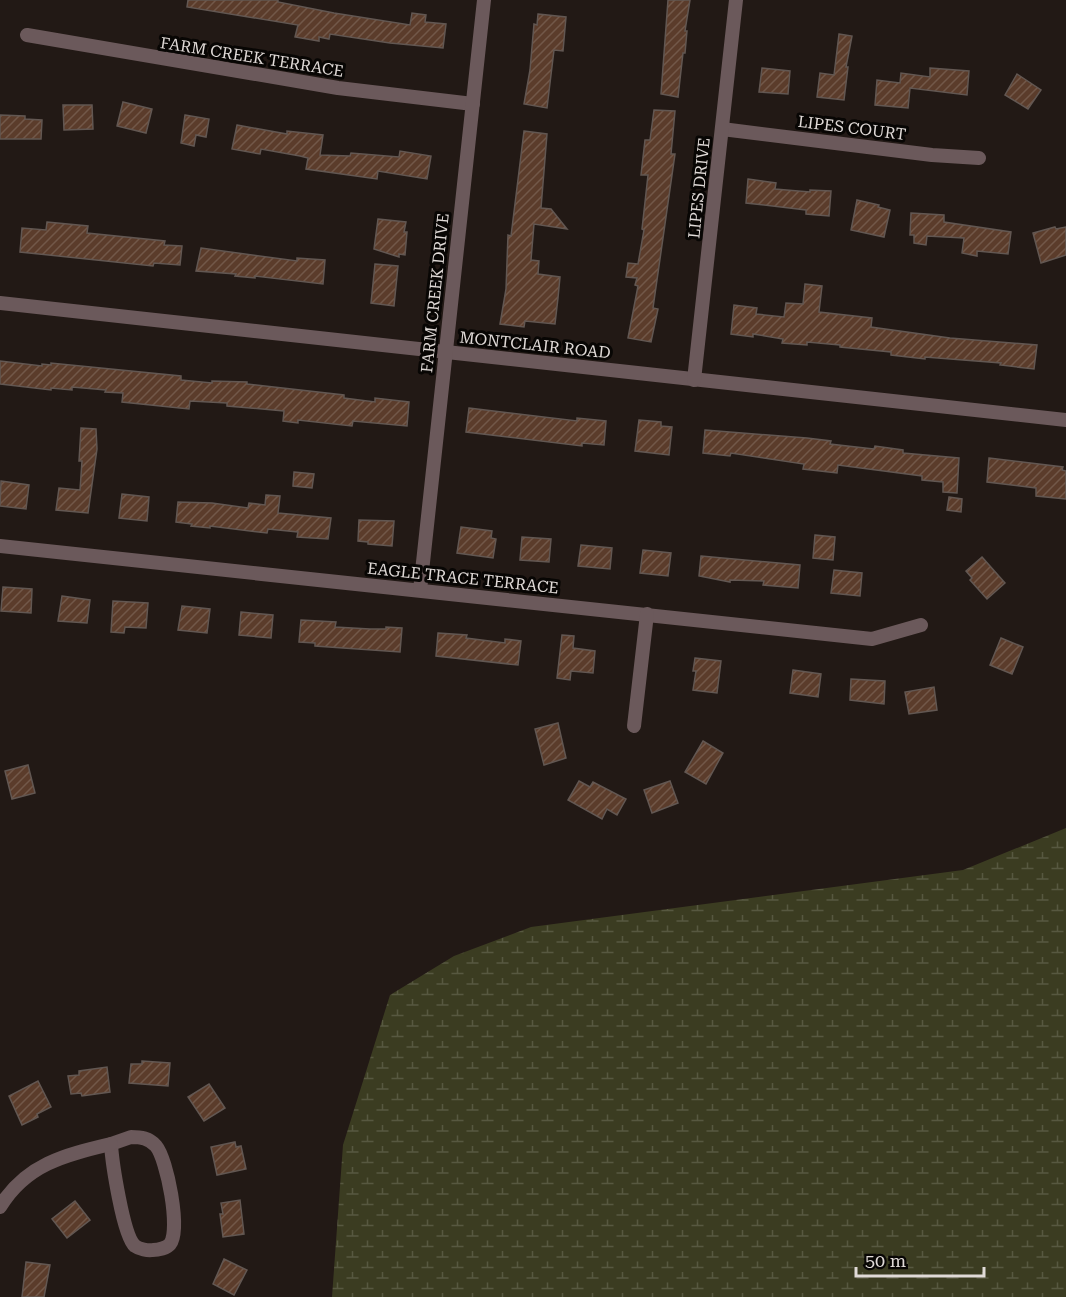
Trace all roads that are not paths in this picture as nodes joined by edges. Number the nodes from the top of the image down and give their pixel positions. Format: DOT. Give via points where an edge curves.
graph roads {
  1 [pos="484,0"];
  2 [pos="736,0"];
  3 [pos="27,35"];
  4 [pos="473,104"];
  5 [pos="722,129"];
  6 [pos="979,158"];
  7 [pos="0,303"];
  8 [pos="445,352"];
  9 [pos="694,380"];
  10 [pos="1066,420"];
  11 [pos="0,546"];
  12 [pos="420,590"];
  13 [pos="647,614"];
  14 [pos="921,625"];
  15 [pos="634,726"];
  16 [pos="111,1144"];
  17 [pos="0,1207"];
  1 -- 4 [label="street, FARM CREEK DRIVE"];
  2 -- 5 [label="street, LIPES DRIVE"];
  3 -- 4 [label="street, FARM CREEK TERRACE" via="338,88"];
  4 -- 8 [label="street, FARM CREEK DRIVE"];
  5 -- 6 [label="street, LIPES COURT"];
  5 -- 9 [label="street, LIPES DRIVE"];
  7 -- 8 [label="street, MONTCLAIR ROAD"];
  8 -- 9 [label="street, MONTCLAIR ROAD"];
  8 -- 12 [label="street, FARM CREEK DRIVE"];
  9 -- 10 [label="street, MONTCLAIR ROAD"];
  11 -- 12 [label="street, EAGLE TRACE TERRACE"];
  12 -- 13 [label="street, EAGLE TRACE TERRACE"];
  13 -- 14 [label="street, EAGLE TRACE TERRACE" via="872,639"];
  13 -- 15 [label="street"];
  16 -- 16 [label="street" via="131,1137 144,1138 158,1148 175,1218 170,1245 165,1248 147,1250 135,1246 128,1235"];
  16 -- 17 [label="street" via="65,1155 44,1165"];
}
